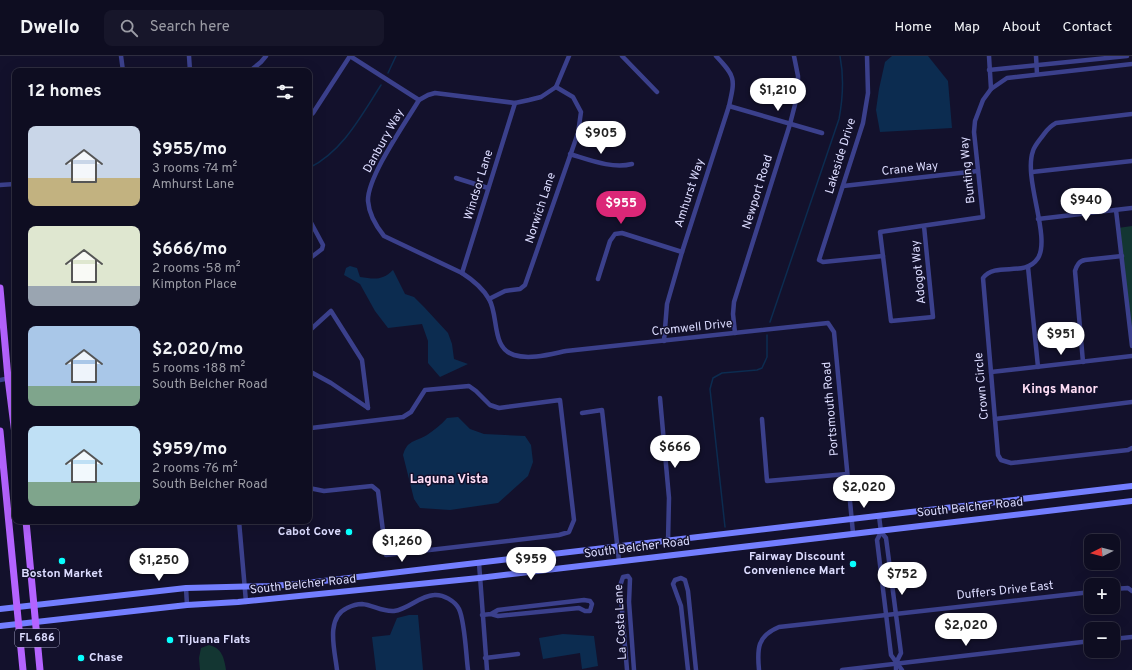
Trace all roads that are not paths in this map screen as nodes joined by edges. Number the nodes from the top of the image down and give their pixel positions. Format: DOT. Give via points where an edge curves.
graph roads {
  1 [pos="121,56"];
  2 [pos="189,56"];
  3 [pos="266,56"];
  4 [pos="350,56"];
  5 [pos="569,56"];
  6 [pos="622,56"];
  7 [pos="716,56"];
  8 [pos="794,56"];
  9 [pos="866,56"];
  10 [pos="988,56"];
  11 [pos="1036,56"];
  12 [pos="1127,56"];
  13 [pos="1085,58"];
  14 [pos="1132,64"];
  15 [pos="1036,66"];
  16 [pos="123,68"];
  17 [pos="190,68"];
  18 [pos="253,68"];
  19 [pos="1086,68"];
  20 [pos="990,70"];
  21 [pos="1037,74"];
  22 [pos="556,87"];
  23 [pos="991,89"];
  24 [pos="657,92"];
  25 [pos="419,100"];
  26 [pos="515,103"];
  27 [pos="728,106"];
  28 [pos="312,114"];
  29 [pos="1132,114"];
  30 [pos="790,124"];
  31 [pos="822,133"];
  32 [pos="570,154"];
  33 [pos="1132,161"];
  34 [pos="632,164"];
  35 [pos="978,172"];
  36 [pos="1032,172"];
  37 [pos="456,178"];
  38 [pos="12,184"];
  39 [pos="0,185"];
  40 [pos="843,186"];
  41 [pos="488,188"];
  42 [pos="1132,208"];
  43 [pos="1116,210"];
  44 [pos="1038,219"];
  45 [pos="312,225"];
  46 [pos="924,226"];
  47 [pos="682,252"];
  48 [pos="883,256"];
  49 [pos="1122,256"];
  50 [pos="312,257"];
  51 [pos="1028,267"];
  52 [pos="462,273"];
  53 [pos="598,279"];
  54 [pos="0,288"];
  55 [pos="489,300"];
  56 [pos="312,328"];
  57 [pos="735,333"];
  58 [pos="664,341"];
  59 [pos="1132,345"];
  60 [pos="836,354"];
  61 [pos="1132,356"];
  62 [pos="527,357"];
  63 [pos="1083,362"];
  64 [pos="1038,367"];
  65 [pos="991,372"];
  66 [pos="312,374"];
  67 [pos="12,378"];
  68 [pos="0,380"];
  69 [pos="660,398"];
  70 [pos="1132,402"];
  71 [pos="582,413"];
  72 [pos="762,419"];
  73 [pos="995,419"];
  74 [pos="312,428"];
  75 [pos="0,431"];
  76 [pos="1132,448"];
  77 [pos="847,474"];
  78 [pos="1132,486"];
  79 [pos="312,489"];
  80 [pos="1132,501"];
  81 [pos="879,516"];
  82 [pos="851,519"];
  83 [pos="26,524"];
  84 [pos="238,524"];
  85 [pos="881,531"];
  86 [pos="853,533"];
  87 [pos="668,542"];
  88 [pos="617,547"];
  89 [pos="619,561"];
  90 [pos="889,562"];
  91 [pos="479,563"];
  92 [pos="880,563"];
  93 [pos="479,578"];
  94 [pos="245,587"];
  95 [pos="186,588"];
  96 [pos="1120,589"];
  97 [pos="1132,591"];
  98 [pos="1084,593"];
  99 [pos="246,602"];
  100 [pos="34,605"];
  101 [pos="188,605"];
  102 [pos="17,607"];
  103 [pos="0,609"];
  104 [pos="896,613"];
  105 [pos="491,614"];
  106 [pos="886,614"];
  107 [pos="482,615"];
  108 [pos="36,622"];
  109 [pos="19,624"];
  110 [pos="0,626"];
  111 [pos="1132,637"];
  112 [pos="1120,638"];
  113 [pos="1084,642"];
  114 [pos="518,654"];
  115 [pos="486,658"];
  116 [pos="896,663"];
  117 [pos="23,670"];
  118 [pos="40,670"];
  119 [pos="337,670"];
  120 [pos="468,670"];
  121 [pos="487,670"];
  122 [pos="627,670"];
  123 [pos="634,670"];
  124 [pos="688,670"];
  125 [pos="696,670"];
  126 [pos="759,670"];
  127 [pos="842,670"];
  128 [pos="896,670"];
  129 [pos="902,670"];
  1 -- 16 [label="street"];
  2 -- 17 [label="street"];
  3 -- 18 [label="street"];
  4 -- 25 [label="street"];
  4 -- 28 [label="street"];
  5 -- 22 [label="street"];
  6 -- 24 [label="street"];
  7 -- 27 [label="street, Amhurst Way" via="733,78"];
  8 -- 30 [label="street, Newport Road" via="798,93"];
  9 -- 40 [label="street, Lakeside Drive" via="866,109"];
  10 -- 20 [label="street"];
  11 -- 15 [label="street"];
  12 -- 13 [label="street"];
  13 -- 15 [label="street"];
  13 -- 19 [label="street"];
  14 -- 19 [label="street"];
  15 -- 20 [label="street"];
  15 -- 21 [label="street"];
  19 -- 21 [label="street"];
  20 -- 23 [label="street"];
  21 -- 23 [label="street" via="1007,78"];
  22 -- 26 [label="street, Danbury Way" via="541,97"];
  22 -- 32 [label="street, Norwich Lane" via="572,97 581,112 578,133"];
  23 -- 35 [label="street, Bunting Way" via="983,100 975,121"];
  25 -- 26 [label="street, Danbury Way" via="435,93"];
  25 -- 52 [label="street, Danbury Way" via="374,175 368,200 370,211 376,227 384,236"];
  26 -- 41 [label="street, Windsor Lane"];
  27 -- 30 [label="street"];
  27 -- 47 [label="street, Amhurst Way"];
  29 -- 36 [label="street" via="1056,123 1049,127 1033,151"];
  30 -- 31 [label="street"];
  30 -- 57 [label="street, Newport Road" via="734,302"];
  32 -- 34 [label="street" via="623,166"];
  32 -- 55 [label="street, Norwich Lane" via="525,285 520,289 505,291"];
  33 -- 36 [label="street"];
  35 -- 40 [label="street, Crane Way"];
  35 -- 46 [label="street, Bunting Way" via="983,217"];
  36 -- 44 [label="street"];
  37 -- 41 [label="street"];
  38 -- 39 [label="street"];
  40 -- 48 [label="street, Lakeside Drive" via="819,260 823,262"];
  41 -- 52 [label="street, Windsor Lane"];
  42 -- 43 [label="street"];
  43 -- 44 [label="street"];
  43 -- 49 [label="street"];
  44 -- 51 [label="street" via="1041,251 1034,263"];
  45 -- 50 [label="street" via="323,245 322,249"];
  46 -- 48 [label="street" via="880,232"];
  46 -- 48 [label="street, Adogot Way" via="933,317 891,321"];
  47 -- 53 [label="street" via="615,234 610,241"];
  47 -- 58 [label="street, Amhurst Way" via="667,304"];
  49 -- 59 [label="street"];
  49 -- 63 [label="street" via="1080,261 1074,271"];
  51 -- 64 [label="street"];
  51 -- 65 [label="street, Crown Circle" via="992,271 983,278"];
  52 -- 55 [label="street, Danbury Way" via="480,287"];
  54 -- 67 [label="main road"];
  55 -- 62 [label="street, Danbury Way" via="502,348 513,355"];
  56 -- 66 [label="street" via="331,310 362,360 368,408"];
  57 -- 58 [label="street, Cromwell Drive"];
  57 -- 60 [label="street, Cromwell Drive" via="828,323 834,332"];
  58 -- 62 [label="street, Cromwell Drive"];
  60 -- 77 [label="street, Portsmouth Road"];
  61 -- 63 [label="street"];
  63 -- 64 [label="street"];
  64 -- 65 [label="street"];
  65 -- 73 [label="street, Crown Circle"];
  67 -- 68 [label="street"];
  69 -- 87 [label="street" via="669,498"];
  70 -- 73 [label="street"];
  71 -- 88 [label="street" via="602,410"];
  72 -- 77 [label="street" via="768,481"];
  73 -- 76 [label="street, Crown Circle" via="998,455 1001,460 1011,464"];
  74 -- 79 [label="street" via="402,417 411,412 425,390 469,386 490,405 499,408 560,400 574,520 569,532 559,535 386,555 378,491 372,486 324,491"];
  75 -- 102 [label="main road, FL 686"];
  77 -- 82 [label="street, Portsmouth Road"];
  78 -- 81 [label="main road, South Belcher Road"];
  80 -- 85 [label="main road, South Belcher Road"];
  81 -- 82 [label="main road, South Belcher Road"];
  81 -- 85 [label="street"];
  82 -- 86 [label="street, Portsmouth Road"];
  82 -- 87 [label="main road, South Belcher Road"];
  83 -- 100 [label="main road, FL 686"];
  84 -- 94 [label="street"];
  85 -- 86 [label="main road, South Belcher Road"];
  85 -- 90 [label="street" via="886,538"];
  85 -- 92 [label="street" via="877,540"];
  86 -- 89 [label="main road, South Belcher Road"];
  87 -- 88 [label="main road, South Belcher Road"];
  88 -- 89 [label="street"];
  88 -- 91 [label="main road, South Belcher Road"];
  89 -- 93 [label="main road, South Belcher Road"];
  90 -- 92 [label="street"];
  90 -- 104 [label="street"];
  91 -- 93 [label="street"];
  91 -- 94 [label="main road, South Belcher Road" via="298,584"];
  92 -- 106 [label="street"];
  93 -- 99 [label="main road, South Belcher Road"];
  93 -- 107 [label="street"];
  94 -- 95 [label="main road, South Belcher Road"];
  94 -- 99 [label="street"];
  95 -- 100 [label="main road, South Belcher Road"];
  95 -- 101 [label="street"];
  96 -- 97 [label="street" via="1128,588"];
  98 -- 104 [label="street, Duffers Drive East"];
  99 -- 101 [label="main road, South Belcher Road"];
  100 -- 102 [label="main road, South Belcher Road"];
  100 -- 108 [label="main road, FL 686"];
  101 -- 108 [label="main road, South Belcher Road"];
  102 -- 103 [label="main road, South Belcher Road"];
  102 -- 109 [label="main road, FL 686"];
  104 -- 106 [label="street, Duffers Drive East"];
  104 -- 116 [label="street" via="901,654"];
  105 -- 105 [label="street" via="498,616 579,608 590,611 592,604 584,600 498,610"];
  105 -- 107 [label="street"];
  106 -- 116 [label="street" via="891,655"];
  106 -- 126 [label="street, Duffers Drive East" via="779,627 768,631 761,641 758,655"];
  107 -- 115 [label="street"];
  108 -- 109 [label="main road, South Belcher Road"];
  108 -- 118 [label="main road, FL 686"];
  109 -- 110 [label="main road, South Belcher Road"];
  109 -- 117 [label="main road, FL 686"];
  111 -- 112 [label="street"];
  113 -- 116 [label="street"];
  114 -- 115 [label="street"];
  115 -- 121 [label="street"];
  116 -- 127 [label="street"];
  116 -- 128 [label="street"];
  116 -- 129 [label="street"];
  119 -- 120 [label="street" via="333,626 344,610 362,604 384,611 402,610 434,595 451,600 459,608"];
  122 -- 123 [label="street, La Costa Lane" via="620,586 623,577 628,576"];
  124 -- 125 [label="street" via="681,606 673,584 681,578 686,580 688,591"];
}
